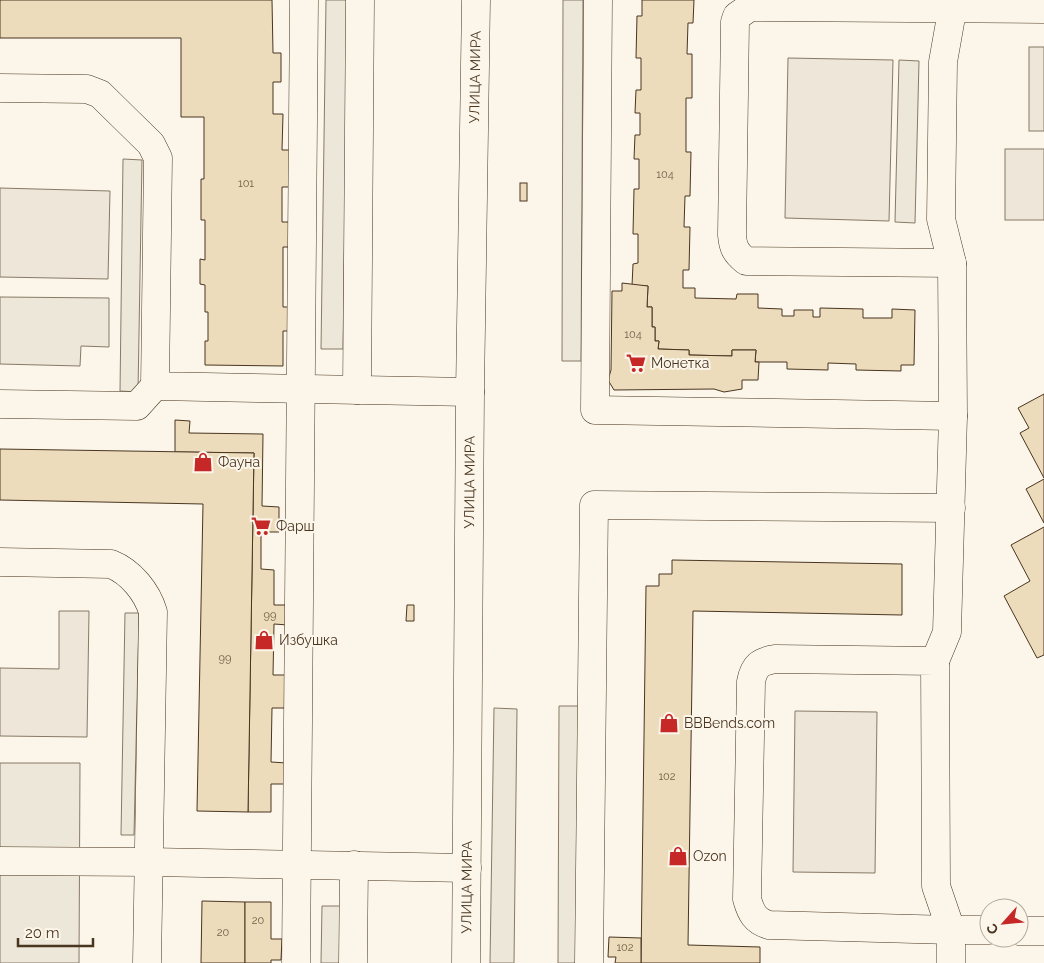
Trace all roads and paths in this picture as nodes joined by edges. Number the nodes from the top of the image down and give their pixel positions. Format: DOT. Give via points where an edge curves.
graph roads {
  1 [pos="304,0"];
  2 [pos="360,0"];
  3 [pos="476,0"];
  4 [pos="598,0"];
  5 [pos="954,4"];
  6 [pos="1044,10"];
  7 [pos="0,88"];
  8 [pos="952,263"];
  9 [pos="155,386"];
  10 [pos="301,389"];
  11 [pos="358,390"];
  12 [pos="470,392"];
  13 [pos="0,404"];
  14 [pos="953,416"];
  15 [pos="951,508"];
  16 [pos="0,562"];
  17 [pos="935,661"];
  18 [pos="0,861"];
  19 [pos="150,862"];
  20 [pos="296,864"];
  21 [pos="354,865"];
  22 [pos="467,868"];
  23 [pos="951,930"];
  24 [pos="979,930"];
  25 [pos="1029,930"];
  26 [pos="1044,931"];
  27 [pos="147,963"];
  28 [pos="296,963"];
  29 [pos="353,963"];
  30 [pos="466,963"];
  31 [pos="589,963"];
  32 [pos="951,963"];
  1 -- 10 [label="main road"];
  2 -- 11 [label="main road"];
  3 -- 12 [label="main road, УЛИЦА МИРА"];
  4 -- 14 [label="main road" via="595,410"];
  5 -- 6 [label="main road"];
  5 -- 8 [label="main road" via="943,62 941,219"];
  5 -- 8 [label="main road" via="750,7 737,16 734,22 732,206 733,246 746,261"];
  7 -- 9 [label="main road" via="87,89 100,94 151,144 158,158"];
  8 -- 14 [label="main road"];
  9 -- 10 [label="main road"];
  9 -- 13 [label="main road" via="137,406"];
  10 -- 11 [label="main road"];
  10 -- 20 [label="main road"];
  11 -- 12 [label="main road"];
  12 -- 22 [label="main road, УЛИЦА МИРА"];
  14 -- 15 [label="main road"];
  15 -- 17 [label="main road" via="947,632"];
  15 -- 31 [label="main road" via="594,505"];
  16 -- 19 [label="main road" via="111,564 121,568 148,597 153,612"];
  17 -- 23 [label="main road" via="936,886"];
  17 -- 23 [label="main road" via="776,659 763,661 753,670 747,899 758,922 769,925"];
  18 -- 19 [label="main road"];
  19 -- 20 [label="main road"];
  19 -- 27 [label="main road"];
  20 -- 21 [label="main road"];
  20 -- 28 [label="main road"];
  21 -- 22 [label="main road"];
  21 -- 29 [label="main road"];
  22 -- 30 [label="main road, УЛИЦА МИРА"];
  23 -- 24 [label="main road"];
  23 -- 32 [label="main road"];
  25 -- 26 [label="main road"];
}
